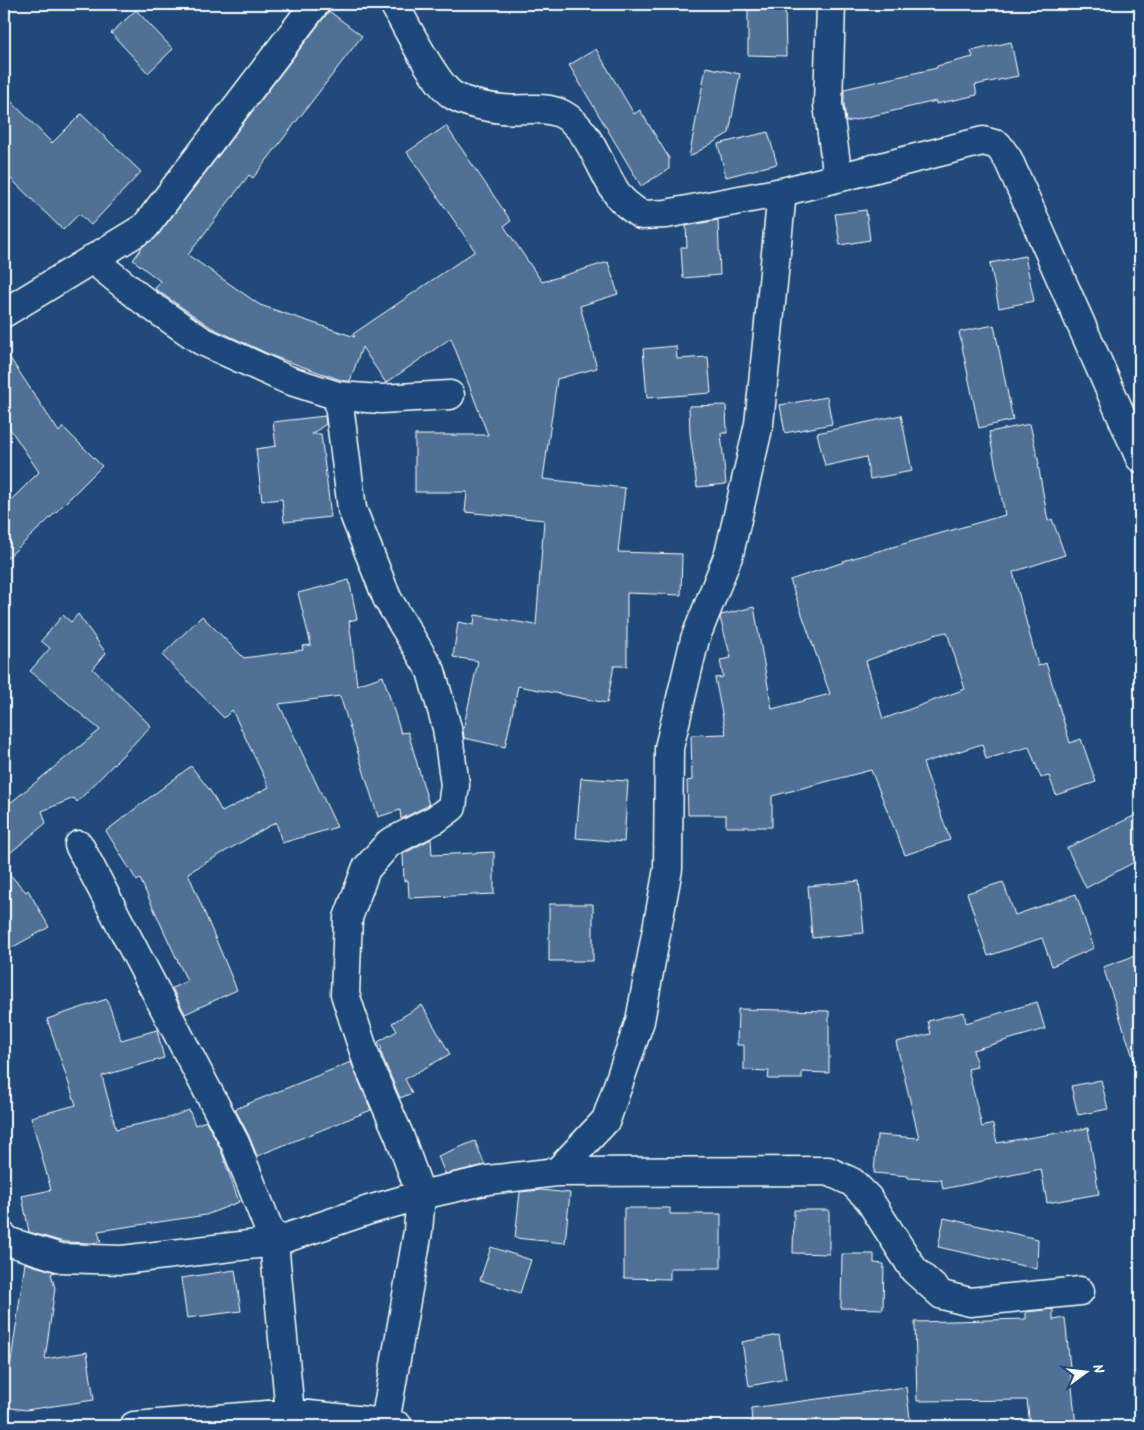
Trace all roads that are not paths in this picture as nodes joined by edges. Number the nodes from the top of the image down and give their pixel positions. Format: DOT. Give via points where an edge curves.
graph roads {
  1 [pos="315,4"];
  2 [pos="394,4"];
  3 [pos="831,4"];
  4 [pos="838,178"];
  5 [pos="782,192"];
  6 [pos="92,259"];
  7 [pos="4,313"];
  8 [pos="450,395"];
  9 [pos="338,396"];
  10 [pos="1140,458"];
  11 [pos="79,845"];
  12 [pos="557,1172"];
  13 [pos="421,1195"];
  14 [pos="4,1237"];
  15 [pos="274,1242"];
  16 [pos="1080,1291"];
  17 [pos="290,1413"];
  18 [pos="391,1424"];
  19 [pos="134,1426"];
  1 -- 6 [label="street" via="145,227"];
  2 -- 5 [label="street" via="435,77 453,96 503,110 541,110 562,114 581,129 618,196 640,216"];
  3 -- 4 [label="street" via="828,105"];
  4 -- 5 [label="street"];
  4 -- 10 [label="street" via="983,141 998,144 1008,159"];
  5 -- 12 [label="street" via="759,424 729,554 695,639 669,748 668,869 640,1021 606,1120"];
  6 -- 7 [label="street"];
  6 -- 9 [label="street" via="144,301 202,341 288,380"];
  8 -- 9 [label="street" via="381,399"];
  9 -- 13 [label="street" via="352,509 387,598 431,671 447,728 455,785 452,807 389,843 366,869 348,918 345,994 368,1064"];
  11 -- 15 [label="street" via="235,1143"];
  12 -- 13 [label="street" via="488,1180"];
  12 -- 16 [label="street" via="828,1171 852,1182 868,1198 914,1270 942,1295 970,1302"];
  13 -- 15 [label="street"];
  13 -- 18 [label="street"];
  14 -- 15 [label="street" via="7,1241 61,1258 122,1260"];
  15 -- 17 [label="street"];
  17 -- 18 [label="street"];
  17 -- 19 [label="street"];
}
